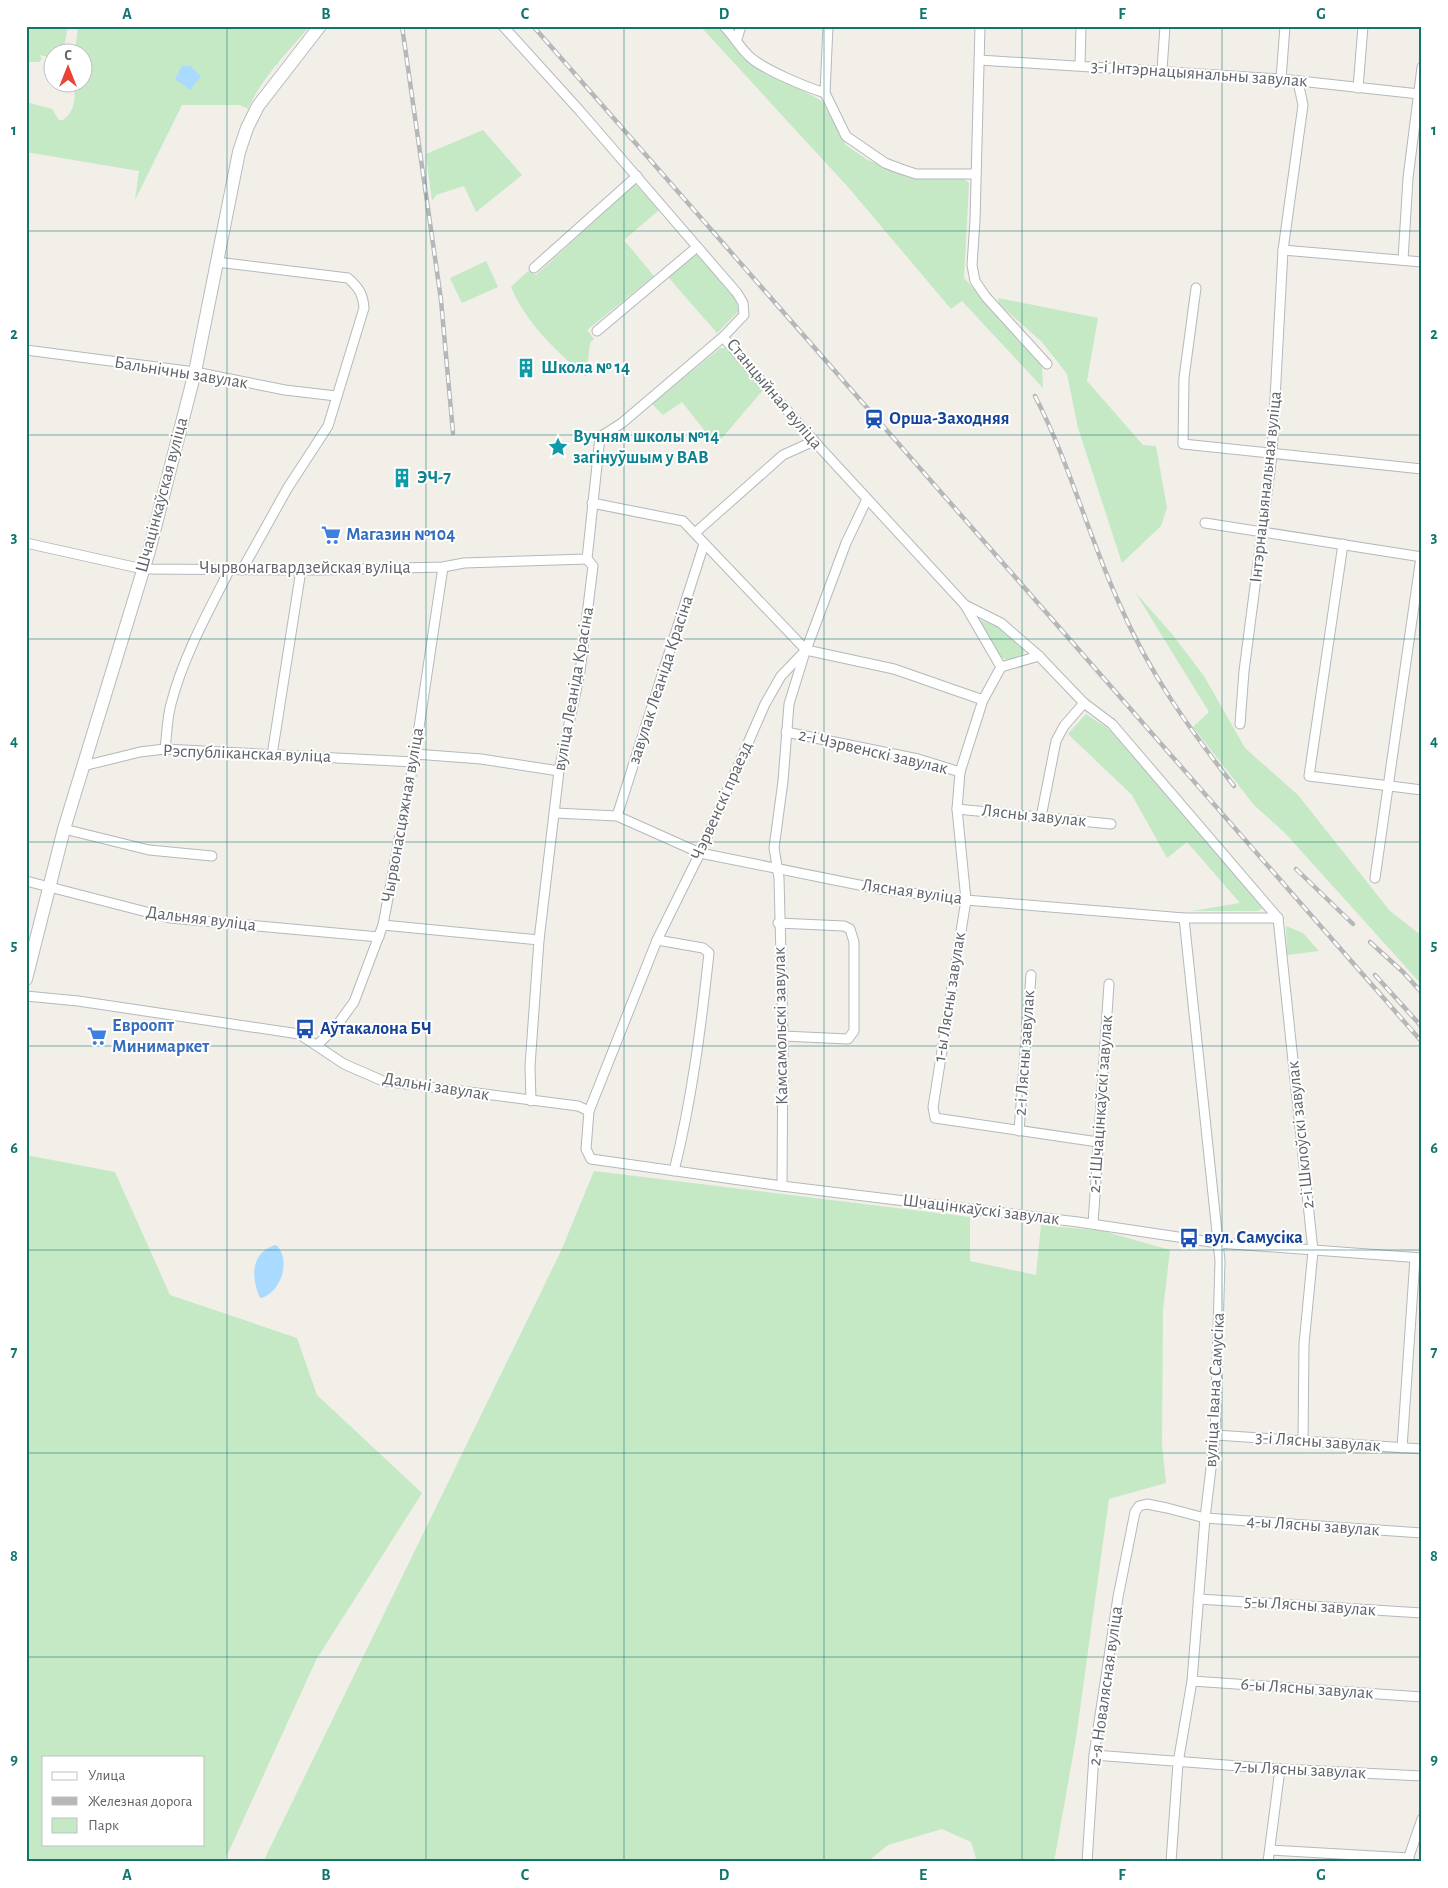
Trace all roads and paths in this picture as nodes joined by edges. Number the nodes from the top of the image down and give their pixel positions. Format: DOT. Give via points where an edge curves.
graph roads {
  1 [pos="320,26"];
  2 [pos="503,26"];
  3 [pos="724,26"];
  4 [pos="741,26"];
  5 [pos="828,26"];
  6 [pos="980,26"];
  7 [pos="1081,26"];
  8 [pos="1166,26"];
  9 [pos="1285,26"];
  10 [pos="1363,26"];
  11 [pos="737,39"];
  12 [pos="979,60"];
  13 [pos="1080,65"];
  14 [pos="1422,67"];
  15 [pos="1162,70"];
  16 [pos="1282,79"];
  17 [pos="1298,82"];
  18 [pos="1358,88"];
  19 [pos="825,93"];
  20 [pos="1418,94"];
  21 [pos="976,174"];
  22 [pos="636,176"];
  23 [pos="697,247"];
  24 [pos="1284,250"];
  25 [pos="1403,260"];
  26 [pos="217,262"];
  27 [pos="1422,262"];
  28 [pos="534,268"];
  29 [pos="1196,288"];
  30 [pos="597,331"];
  31 [pos="723,337"];
  32 [pos="26,350"];
  33 [pos="1047,364"];
  34 [pos="195,372"];
  35 [pos="336,396"];
  36 [pos="814,441"];
  37 [pos="1272,455"];
  38 [pos="1422,469"];
  39 [pos="867,499"];
  40 [pos="592,503"];
  41 [pos="1205,523"];
  42 [pos="1264,532"];
  43 [pos="695,533"];
  44 [pos="26,543"];
  45 [pos="704,544"];
  46 [pos="1343,544"];
  47 [pos="1421,557"];
  48 [pos="587,559"];
  49 [pos="443,567"];
  50 [pos="143,568"];
  51 [pos="230,569"];
  52 [pos="242,570"];
  53 [pos="301,570"];
  54 [pos="965,605"];
  55 [pos="806,650"];
  56 [pos="1040,656"];
  57 [pos="1002,667"];
  58 [pos="983,700"];
  59 [pos="1084,703"];
  60 [pos="1240,724"];
  61 [pos="786,732"];
  62 [pos="165,750"];
  63 [pos="272,755"];
  64 [pos="414,758"];
  65 [pos="83,766"];
  66 [pos="559,771"];
  67 [pos="960,772"];
  68 [pos="1389,787"];
  69 [pos="1422,790"];
  70 [pos="957,809"];
  71 [pos="555,813"];
  72 [pos="617,816"];
  73 [pos="1041,817"];
  74 [pos="1111,824"];
  75 [pos="64,829"];
  76 [pos="700,853"];
  77 [pos="212,856"];
  78 [pos="775,866"];
  79 [pos="1375,878"];
  80 [pos="26,881"];
  81 [pos="50,888"];
  82 [pos="966,900"];
  83 [pos="1184,918"];
  84 [pos="1278,918"];
  85 [pos="778,923"];
  86 [pos="383,925"];
  87 [pos="379,937"];
  88 [pos="539,940"];
  89 [pos="656,940"];
  90 [pos="1031,975"];
  91 [pos="26,979"];
  92 [pos="1109,984"];
  93 [pos="26,996"];
  94 [pos="783,1036"];
  95 [pos="317,1045"];
  96 [pos="531,1101"];
  97 [pos="589,1111"];
  98 [pos="1019,1132"];
  99 [pos="1098,1142"];
  100 [pos="674,1171"];
  101 [pos="782,1186"];
  102 [pos="1093,1224"];
  103 [pos="1218,1243"];
  104 [pos="1313,1251"];
  105 [pos="1418,1258"];
  106 [pos="1215,1436"];
  107 [pos="1303,1441"];
  108 [pos="1402,1448"];
  109 [pos="1422,1449"];
  110 [pos="1135,1512"];
  111 [pos="1205,1518"];
  112 [pos="1422,1533"];
  113 [pos="1198,1599"];
  114 [pos="1422,1613"];
  115 [pos="1192,1681"];
  116 [pos="1422,1697"];
  117 [pos="1094,1756"];
  118 [pos="1178,1763"];
  119 [pos="1280,1770"];
  120 [pos="1422,1776"];
  121 [pos="1422,1819"];
  122 [pos="1270,1850"];
  123 [pos="1408,1860"];
  124 [pos="1087,1862"];
  125 [pos="1171,1862"];
  126 [pos="1268,1862"];
  1 -- 26 [label="street, Шчацінкаўская вуліца" via="271,87 247,128 239,152"];
  2 -- 22 [label="street, Станцыйная вуліца"];
  3 -- 11 [label="street"];
  4 -- 11 [label="street"];
  5 -- 19 [label="street"];
  6 -- 12 [label="street"];
  7 -- 13 [label="street"];
  8 -- 15 [label="street"];
  9 -- 16 [label="street"];
  10 -- 18 [label="street"];
  11 -- 19 [label="street" via="749,56 802,86"];
  12 -- 13 [label="street, 3-і Інтэрнацыянальны завулак"];
  12 -- 21 [label="street"];
  13 -- 15 [label="street, 3-і Інтэрнацыянальны завулак"];
  14 -- 20 [label="street"];
  15 -- 16 [label="street, 3-і Інтэрнацыянальны завулак"];
  16 -- 17 [label="street, 3-і Інтэрнацыянальны завулак"];
  17 -- 18 [label="street, 3-і Інтэрнацыянальны завулак"];
  17 -- 24 [label="street, Інтэрнацыянальная вуліца" via="1302,105"];
  18 -- 20 [label="street, 3-і Інтэрнацыянальны завулак"];
  19 -- 21 [label="street" via="846,136 885,163 916,174"];
  20 -- 25 [label="street"];
  21 -- 33 [label="street" via="972,265 975,281"];
  22 -- 23 [label="street, Станцыйная вуліца"];
  22 -- 28 [label="street"];
  23 -- 30 [label="street"];
  23 -- 31 [label="street, Станцыйная вуліца" via="743,303 744,315"];
  24 -- 25 [label="street"];
  24 -- 37 [label="street, Інтэрнацыянальная вуліца"];
  25 -- 27 [label="street"];
  26 -- 34 [label="street, Шчацінкаўская вуліца"];
  26 -- 35 [label="street" via="348,278 358,287 364,295 364,308"];
  29 -- 37 [label="street" via="1184,378 1183,444"];
  31 -- 36 [label="street, Станцыйная вуліца"];
  31 -- 40 [label="street, вуліца Леаніда Красіна" via="622,423 600,437"];
  32 -- 34 [label="street, Бальнічны завулак"];
  34 -- 35 [label="street, Бальнічны завулак" via="285,390"];
  34 -- 50 [label="street, Шчацінкаўская вуліца"];
  35 -- 52 [label="street" via="328,426 286,489"];
  36 -- 39 [label="street, Станцыйная вуліца"];
  36 -- 43 [label="street" via="783,455"];
  37 -- 38 [label="street"];
  37 -- 42 [label="street, Інтэрнацыянальная вуліца"];
  39 -- 54 [label="street, Станцыйная вуліца"];
  39 -- 55 [label="street, Чэрвенскі праезд" via="846,543"];
  40 -- 43 [label="street" via="683,522"];
  40 -- 48 [label="street, вуліца Леаніда Красіна"];
  41 -- 42 [label="street"];
  42 -- 46 [label="street"];
  42 -- 60 [label="street, Інтэрнацыянальная вуліца" via="1244,671"];
  43 -- 45 [label="street"];
  44 -- 50 [label="street, Чырвонагвардзейская вуліца"];
  45 -- 55 [label="street"];
  45 -- 72 [label="street, завулак Леаніда Красіна"];
  46 -- 47 [label="street"];
  46 -- 68 [label="street" via="1309,776"];
  47 -- 68 [label="street"];
  48 -- 49 [label="street, Чырвонагвардзейская вуліца" via="464,563"];
  48 -- 66 [label="street, вуліца Леаніда Красіна" via="593,566 580,672"];
  49 -- 53 [label="street, Чырвонагвардзейская вуліца"];
  49 -- 64 [label="street, Чырвонасцяжная вуліца"];
  50 -- 51 [label="street, Чырвонагвардзейская вуліца"];
  50 -- 65 [label="street, Шчацінкаўская вуліца"];
  51 -- 52 [label="street, Чырвонагвардзейская вуліца"];
  51 -- 62 [label="street" via="179,681 171,704"];
  52 -- 53 [label="street, Чырвонагвардзейская вуліца"];
  53 -- 63 [label="street"];
  54 -- 56 [label="street" via="1001,623"];
  54 -- 57 [label="street, Станцыйная вуліца"];
  55 -- 58 [label="street" via="894,669"];
  55 -- 61 [label="street, Камсамольскі завулак" via="789,704"];
  55 -- 76 [label="street, Чэрвенскі праезд" via="781,676 765,704"];
  56 -- 57 [label="street"];
  56 -- 59 [label="street"];
  57 -- 58 [label="street"];
  58 -- 67 [label="street, 1-ы Лясны завулак"];
  59 -- 73 [label="street" via="1056,741"];
  59 -- 84 [label="street" via="1112,724"];
  61 -- 67 [label="street, 2-і Чэрвенскі завулак" via="918,759"];
  61 -- 78 [label="street, Камсамольскі завулак"];
  62 -- 63 [label="street, Рэспубліканская вуліца"];
  62 -- 65 [label="street, Рэспубліканская вуліца" via="140,752"];
  63 -- 64 [label="street, Рэспубліканская вуліца"];
  64 -- 66 [label="street, Рэспубліканская вуліца" via="481,759"];
  64 -- 86 [label="street, Чырвонасцяжная вуліца"];
  65 -- 75 [label="street, Шчацінкаўская вуліца"];
  66 -- 71 [label="street, вуліца Леаніда Красіна"];
  67 -- 70 [label="street, 1-ы Лясны завулак"];
  68 -- 69 [label="street"];
  68 -- 79 [label="street"];
  70 -- 73 [label="street, Лясны завулак"];
  70 -- 82 [label="street, 1-ы Лясны завулак"];
  71 -- 72 [label="street, Лясная вуліца"];
  71 -- 88 [label="street, вуліца Леаніда Красіна"];
  72 -- 76 [label="street, Лясная вуліца"];
  73 -- 74 [label="street, Лясны завулак"];
  75 -- 77 [label="street" via="149,850"];
  75 -- 81 [label="street, Шчацінкаўская вуліца"];
  76 -- 78 [label="street, Лясная вуліца"];
  76 -- 89 [label="street, Чэрвенскі праезд"];
  78 -- 82 [label="street, Лясная вуліца" via="880,889"];
  78 -- 85 [label="street, Камсамольскі завулак" via="779,878"];
  80 -- 81 [label="street, Дальняя вуліца"];
  81 -- 87 [label="street, Дальняя вуліца" via="170,918"];
  81 -- 91 [label="street, Шчацінкаўская вуліца"];
  82 -- 83 [label="street, Лясная вуліца"];
  82 -- 98 [label="street, 1-ы Лясны завулак" via="934,1096 935,1118"];
  83 -- 84 [label="street, Лясная вуліца"];
  83 -- 103 [label="street, вуліца Івана Самусіка"];
  84 -- 104 [label="street, 2-і Шклоўскі завулак"];
  85 -- 94 [label="street, Камсамольскі завулак"];
  85 -- 94 [label="street" via="844,926 850,929 854,942 854,1031 848,1039"];
  86 -- 87 [label="street, Чырвонасцяжная вуліца"];
  86 -- 88 [label="street"];
  87 -- 95 [label="street, Чырвонасцяжная вуліца" via="354,1002 335,1028"];
  88 -- 96 [label="street, вуліца Леаніда Красіна" via="530,1066"];
  89 -- 97 [label="street, Чэрвенскі праезд"];
  89 -- 100 [label="street" via="703,948 709,954 701,1034"];
  90 -- 98 [label="street, 2-і Лясны завулак"];
  92 -- 99 [label="street, 2-і Шчацінкаўскі завулак"];
  93 -- 95 [label="street, Дальні завулак" via="276,1030 299,1034"];
  94 -- 101 [label="street, Камсамольскі завулак"];
  95 -- 96 [label="street, Дальні завулак" via="344,1064 383,1081"];
  96 -- 97 [label="street, Дальні завулак" via="578,1106"];
  97 -- 100 [label="street, Шчацінкаўскі завулак" via="586,1150 591,1159"];
  98 -- 99 [label="street"];
  99 -- 102 [label="street, 2-і Шчацінкаўскі завулак"];
  100 -- 101 [label="street, Шчацінкаўскі завулак"];
  101 -- 102 [label="street, Шчацінкаўскі завулак"];
  102 -- 103 [label="street, Шчацінкаўскі завулак"];
  103 -- 104 [label="street, Шчацінкаўскі завулак"];
  103 -- 106 [label="street, вуліца Івана Самусіка"];
  104 -- 105 [label="street, Шчацінкаўскі завулак"];
  104 -- 107 [label="street, 2-і Шклоўскі завулак" via="1304,1344"];
  105 -- 108 [label="street"];
  106 -- 107 [label="street, 3-і Лясны завулак"];
  106 -- 111 [label="street, вуліца Івана Самусіка"];
  107 -- 108 [label="street, 3-і Лясны завулак"];
  108 -- 109 [label="street, 3-і Лясны завулак"];
  110 -- 111 [label="street, 4-ы Лясны завулак" via="1139,1506 1147,1504"];
  110 -- 117 [label="street, 2-я Новалясная вуліца" via="1118,1597"];
  111 -- 112 [label="street, 4-ы Лясны завулак"];
  111 -- 113 [label="street, вуліца Івана Самусіка"];
  113 -- 114 [label="street, 5-ы Лясны завулак"];
  113 -- 115 [label="street, вуліца Івана Самусіка"];
  115 -- 116 [label="street, 6-ы Лясны завулак"];
  115 -- 118 [label="street, вуліца Івана Самусіка"];
  117 -- 118 [label="street, 7-ы Лясны завулак"];
  117 -- 124 [label="street, 2-я Новалясная вуліца"];
  118 -- 119 [label="street, 7-ы Лясны завулак"];
  118 -- 125 [label="street, вуліца Івана Самусіка"];
  119 -- 120 [label="street, 7-ы Лясны завулак"];
  119 -- 122 [label="street"];
  121 -- 123 [label="street"];
  122 -- 123 [label="street"];
  122 -- 126 [label="street"];
}
